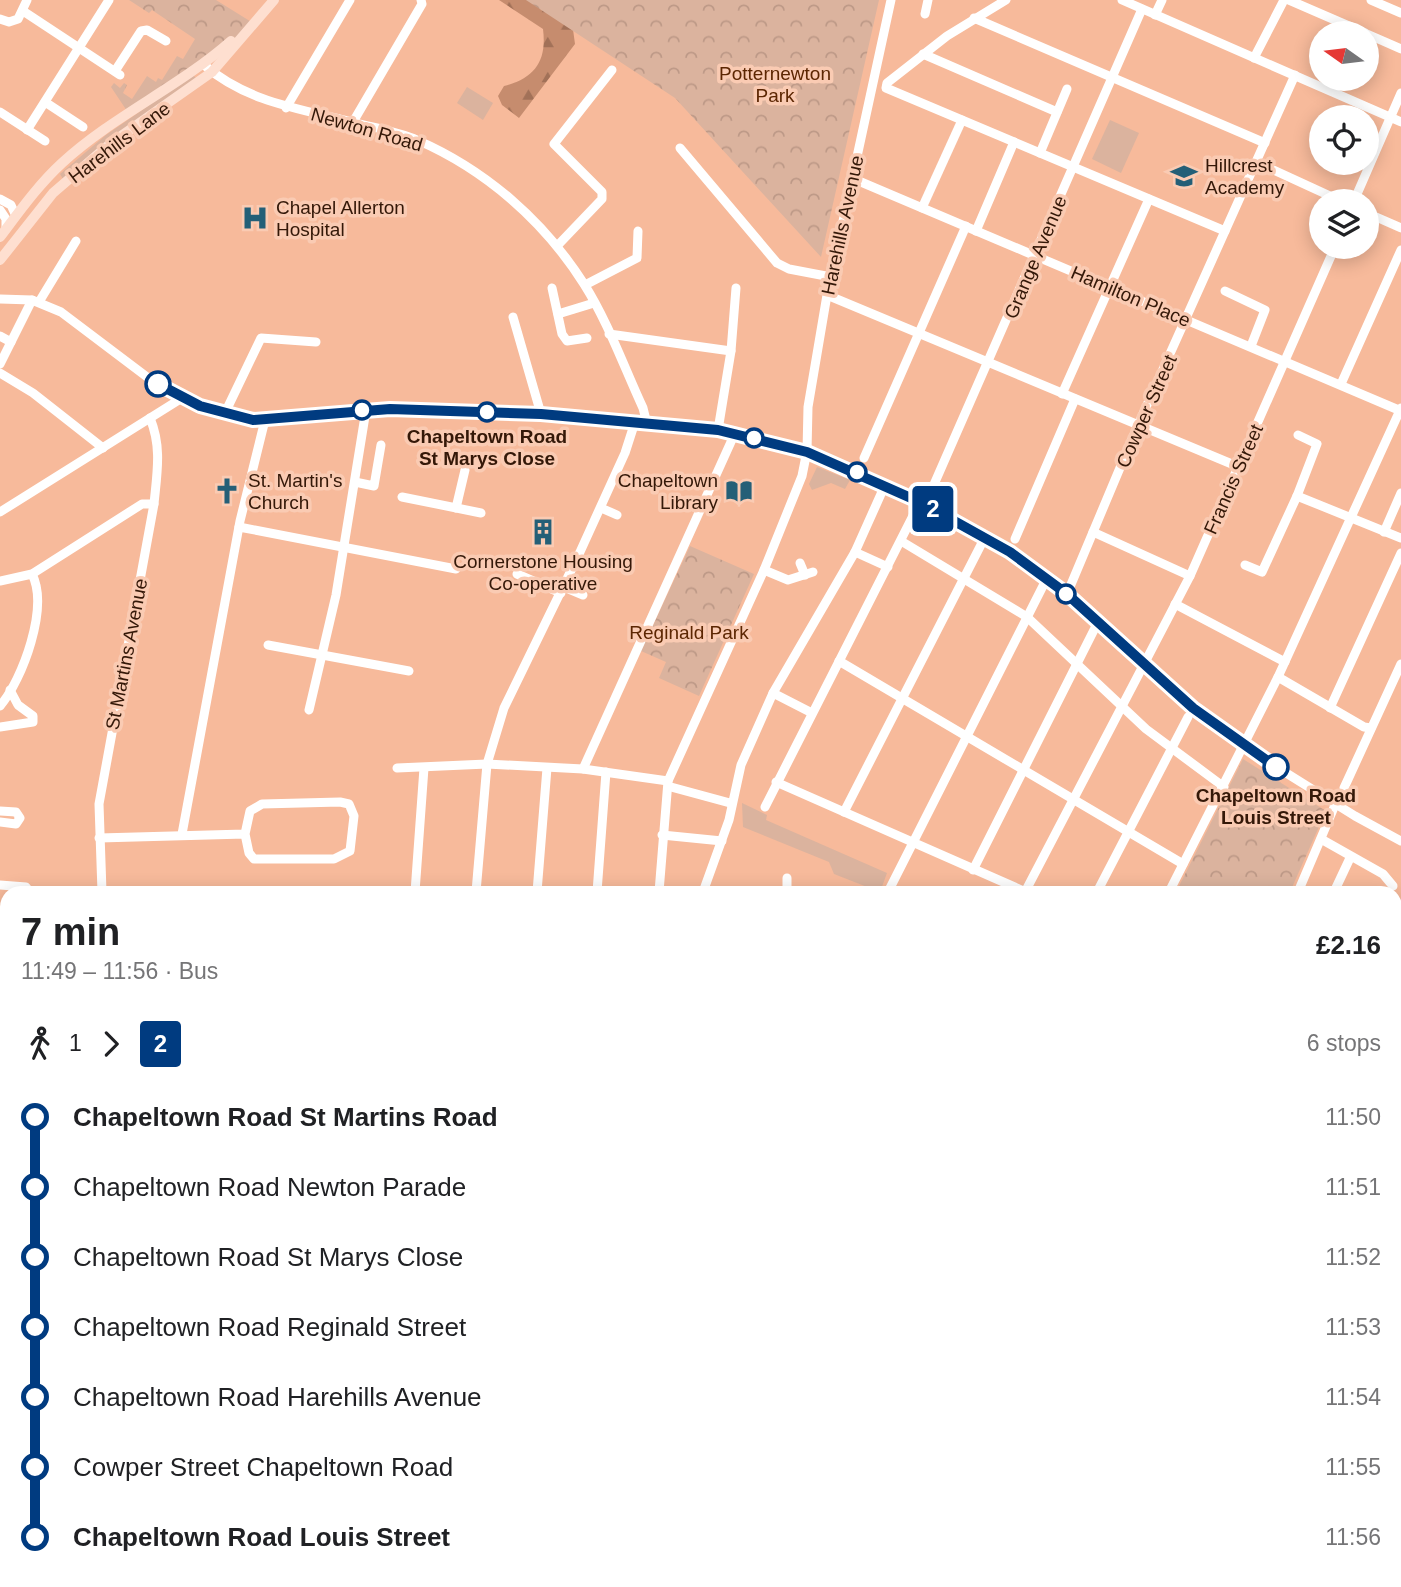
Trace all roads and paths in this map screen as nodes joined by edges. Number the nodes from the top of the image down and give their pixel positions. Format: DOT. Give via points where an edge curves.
graph roads {
  1 [pos="27,0"];
  2 [pos="109,0"];
  3 [pos="274,0"];
  4 [pos="350,0"];
  5 [pos="421,0"];
  6 [pos="891,0"];
  7 [pos="928,0"];
  8 [pos="1006,0"];
  9 [pos="1122,0"];
  10 [pos="1162,0"];
  11 [pos="1286,0"];
  12 [pos="1371,0"];
  13 [pos="1142,9"];
  14 [pos="23,11"];
  15 [pos="1401,13"];
  16 [pos="925,14"];
  17 [pos="1156,15"];
  18 [pos="974,18"];
  19 [pos="0,19"];
  20 [pos="1335,21"];
  21 [pos="1379,40"];
  22 [pos="166,41"];
  23 [pos="80,48"];
  24 [pos="1401,49"];
  25 [pos="923,54"];
  26 [pos="1254,58"];
  27 [pos="208,69"];
  28 [pos="612,70"];
  29 [pos="1295,75"];
  30 [pos="1112,79"];
  31 [pos="1067,89"];
  32 [pos="1401,93"];
  33 [pos="44,102"];
  34 [pos="286,108"];
  35 [pos="0,112"];
  36 [pos="1057,112"];
  37 [pos="1390,117"];
  38 [pos="962,120"];
  39 [pos="353,122"];
  40 [pos="1401,122"];
  41 [pos="83,127"];
  42 [pos="27,130"];
  43 [pos="45,141"];
  44 [pos="1014,142"];
  45 [pos="1265,143"];
  46 [pos="680,148"];
  47 [pos="1040,153"];
  48 [pos="1256,162"];
  49 [pos="1074,167"];
  50 [pos="861,182"];
  51 [pos="1315,189"];
  52 [pos="1359,189"];
  53 [pos="53,193"];
  54 [pos="0,199"];
  55 [pos="1149,199"];
  56 [pos="922,208"];
  57 [pos="1,211"];
  58 [pos="13,211"];
  59 [pos="1379,218"];
  60 [pos="966,226"];
  61 [pos="1401,228"];
  62 [pos="638,231"];
  63 [pos="976,231"];
  64 [pos="1226,231"];
  65 [pos="3,233"];
  66 [pos="19,233"];
  67 [pos="76,241"];
  68 [pos="558,245"];
  69 [pos="1401,250"];
  70 [pos="1035,256"];
  71 [pos="1330,259"];
  72 [pos="0,260"];
  73 [pos="831,277"];
  74 [pos="585,285"];
  75 [pos="1110,287"];
  76 [pos="552,288"];
  77 [pos="736,288"];
  78 [pos="1225,291"];
  79 [pos="827,295"];
  80 [pos="2,297"];
  81 [pos="35,301"];
  82 [pos="594,303"];
  83 [pos="558,314"];
  84 [pos="513,317"];
  85 [pos="1186,319"];
  86 [pos="918,333"];
  87 [pos="609,334"];
  88 [pos="0,336"];
  89 [pos="587,338"];
  90 [pos="11,342"];
  91 [pos="316,342"];
  92 [pos="1251,346"];
  93 [pos="731,351"];
  94 [pos="1285,360"];
  95 [pos="989,363"];
  96 [pos="0,364"];
  97 [pos="0,373"];
  98 [pos="1341,384"];
  99 [pos="1062,394"];
  100 [pos="182,398"];
  101 [pos="1075,399"];
  102 [pos="366,410"];
  103 [pos="1401,410"];
  104 [pos="541,414"];
  105 [pos="224,415"];
  106 [pos="150,418"];
  107 [pos="265,420"];
  108 [pos="635,422"];
  109 [pos="648,424"];
  110 [pos="1138,425"];
  111 [pos="718,430"];
  112 [pos="735,433"];
  113 [pos="1298,435"];
  114 [pos="381,445"];
  115 [pos="103,448"];
  116 [pos="807,452"];
  117 [pos="864,458"];
  118 [pos="1239,467"];
  119 [pos="465,470"];
  120 [pos="355,482"];
  121 [pos="885,485"];
  122 [pos="1401,493"];
  123 [pos="1297,496"];
  124 [pos="402,497"];
  125 [pos="922,503"];
  126 [pos="154,504"];
  127 [pos="456,508"];
  128 [pos="601,508"];
  129 [pos="0,512"];
  130 [pos="481,513"];
  131 [pos="617,515"];
  132 [pos="1351,518"];
  133 [pos="239,527"];
  134 [pos="1093,532"];
  135 [pos="1384,532"];
  136 [pos="985,537"];
  137 [pos="1401,538"];
  138 [pos="1015,539"];
  139 [pos="901,541"];
  140 [pos="345,547"];
  141 [pos="855,552"];
  142 [pos="1401,552"];
  143 [pos="800,563"];
  144 [pos="1245,565"];
  145 [pos="888,567"];
  146 [pos="456,569"];
  147 [pos="764,570"];
  148 [pos="32,574"];
  149 [pos="517,574"];
  150 [pos="1190,576"];
  151 [pos="965,578"];
  152 [pos="1047,578"];
  153 [pos="0,581"];
  154 [pos="563,590"];
  155 [pos="1067,594"];
  156 [pos="583,595"];
  157 [pos="1175,604"];
  158 [pos="1027,617"];
  159 [pos="1098,622"];
  160 [pos="268,645"];
  161 [pos="323,655"];
  162 [pos="839,661"];
  163 [pos="1285,662"];
  164 [pos="1079,664"];
  165 [pos="1401,664"];
  166 [pos="1144,666"];
  167 [pos="409,671"];
  168 [pos="1278,677"];
  169 [pos="10,690"];
  170 [pos="773,693"];
  171 [pos="903,699"];
  172 [pos="0,706"];
  173 [pos="1121,706"];
  174 [pos="1330,708"];
  175 [pos="310,710"];
  176 [pos="812,713"];
  177 [pos="1190,713"];
  178 [pos="0,727"];
  179 [pos="1371,728"];
  180 [pos="966,737"];
  181 [pos="1243,746"];
  182 [pos="1171,748"];
  183 [pos="487,764"];
  184 [pos="397,768"];
  185 [pos="424,768"];
  186 [pos="547,768"];
  187 [pos="583,769"];
  188 [pos="1025,771"];
  189 [pos="606,772"];
  190 [pos="776,782"];
  191 [pos="669,785"];
  192 [pos="1224,787"];
  193 [pos="1344,788"];
  194 [pos="1074,800"];
  195 [pos="730,803"];
  196 [pos="1335,805"];
  197 [pos="765,807"];
  198 [pos="0,811"];
  199 [pos="844,812"];
  200 [pos="0,822"];
  201 [pos="1129,832"];
  202 [pos="182,834"];
  203 [pos="245,834"];
  204 [pos="662,835"];
  205 [pos="99,838"];
  206 [pos="1321,839"];
  207 [pos="722,841"];
  208 [pos="1401,841"];
  209 [pos="911,843"];
  210 [pos="1350,858"];
  211 [pos="1183,864"];
  212 [pos="973,870"];
  213 [pos="787,878"];
  214 [pos="102,886"];
  215 [pos="415,886"];
  216 [pos="477,886"];
  217 [pos="537,886"];
  218 [pos="597,886"];
  219 [pos="659,886"];
  220 [pos="704,886"];
  221 [pos="787,886"];
  222 [pos="891,886"];
  223 [pos="1012,886"];
  224 [pos="1029,886"];
  225 [pos="1100,886"];
  226 [pos="1172,886"];
  227 [pos="1301,886"];
  228 [pos="1337,886"];
  229 [pos="1393,886"];
  1 -- 14 [label="street"];
  2 -- 23 [label="street"];
  3 -- 27 [label="main road, Harehills Lane"];
  4 -- 34 [label="street"];
  5 -- 39 [label="street"];
  6 -- 73 [label="street, Harehills Avenue"];
  7 -- 16 [label="street"];
  8 -- 18 [label="street"];
  9 -- 13 [label="street"];
  10 -- 17 [label="street"];
  11 -- 20 [label="street"];
  11 -- 26 [label="street"];
  12 -- 15 [label="street"];
  13 -- 17 [label="street"];
  13 -- 30 [label="street, Grange Avenue"];
  14 -- 19 [label="street" via="14,21"];
  14 -- 23 [label="street"];
  17 -- 26 [label="street"];
  18 -- 25 [label="street"];
  18 -- 30 [label="street"];
  21 -- 24 [label="street"];
  22 -- 23 [label="street" via="141,31 117,73"];
  23 -- 33 [label="street"];
  25 -- 36 [label="street"];
  25 -- 38 [label="street" via="887,83 888,89"];
  26 -- 29 [label="street"];
  27 -- 34 [label="street, Newton Road" via="250,95"];
  27 -- 53 [label="main road, Harehills Lane"];
  27 -- 58 [label="main road, Harehills Lane" via="116,122 72,155"];
  28 -- 68 [label="street" via="554,144 601,192 602,199"];
  29 -- 37 [label="street"];
  29 -- 45 [label="street, Cowper Street"];
  30 -- 45 [label="street"];
  30 -- 49 [label="street, Grange Avenue"];
  31 -- 36 [label="street"];
  32 -- 37 [label="street"];
  33 -- 41 [label="street"];
  33 -- 42 [label="street"];
  34 -- 39 [label="street, Newton Road"];
  35 -- 42 [label="street"];
  36 -- 47 [label="street"];
  37 -- 40 [label="street"];
  37 -- 52 [label="street"];
  38 -- 44 [label="street"];
  38 -- 56 [label="street"];
  39 -- 68 [label="street, Newton Road" via="416,139 465,166 506,194"];
  42 -- 43 [label="street"];
  44 -- 47 [label="street"];
  44 -- 63 [label="street"];
  45 -- 48 [label="street, Cowper Street"];
  46 -- 73 [label="street" via="776,263 789,270"];
  47 -- 49 [label="street"];
  48 -- 51 [label="street"];
  48 -- 64 [label="street, Cowper Street"];
  49 -- 55 [label="street"];
  49 -- 70 [label="street, Grange Avenue"];
  50 -- 56 [label="street, Hamilton Place"];
  53 -- 58 [label="main road" via="23,216"];
  53 -- 66 [label="main road, Harehills Lane"];
  54 -- 58 [label="street"];
  55 -- 64 [label="street"];
  55 -- 75 [label="street"];
  56 -- 60 [label="street, Hamilton Place"];
  57 -- 58 [label="street"];
  57 -- 65 [label="street" via="6,219"];
  58 -- 65 [label="main road, Harehills Lane"];
  58 -- 66 [label="main road"];
  59 -- 61 [label="street"];
  60 -- 63 [label="street, Hamilton Place"];
  60 -- 86 [label="street"];
  62 -- 74 [label="street" via="637,258"];
  63 -- 70 [label="street, Hamilton Place"];
  64 -- 85 [label="street, Cowper Street"];
  66 -- 72 [label="main road, Harehills Lane"];
  67 -- 81 [label="street"];
  68 -- 74 [label="street, Newton Road"];
  69 -- 98 [label="street"];
  70 -- 75 [label="street, Hamilton Place"];
  70 -- 95 [label="street, Grange Avenue"];
  71 -- 94 [label="street, Francis Street"];
  73 -- 79 [label="street, Harehills Avenue"];
  74 -- 82 [label="street, Newton Road"];
  75 -- 85 [label="street, Hamilton Place"];
  75 -- 99 [label="street"];
  76 -- 83 [label="street"];
  77 -- 93 [label="street"];
  78 -- 92 [label="street" via="1265,310"];
  79 -- 86 [label="street"];
  79 -- 116 [label="street, Harehills Avenue" via="808,407"];
  80 -- 81 [label="street"];
  81 -- 90 [label="street"];
  81 -- 100 [label="street" via="61,312 127,364"];
  82 -- 83 [label="street"];
  82 -- 87 [label="street, Newton Road"];
  83 -- 89 [label="street" via="567,341"];
  84 -- 104 [label="street"];
  85 -- 92 [label="street, Hamilton Place"];
  85 -- 110 [label="street, Cowper Street"];
  86 -- 95 [label="street"];
  86 -- 117 [label="street"];
  87 -- 93 [label="street"];
  87 -- 109 [label="street, Newton Road"];
  88 -- 90 [label="street"];
  90 -- 96 [label="street"];
  91 -- 105 [label="street" via="261,338"];
  92 -- 94 [label="street, Hamilton Place"];
  93 -- 111 [label="street"];
  94 -- 98 [label="street, Hamilton Place"];
  94 -- 118 [label="street, Francis Street"];
  95 -- 99 [label="street"];
  95 -- 125 [label="street, Grange Avenue"];
  97 -- 115 [label="street"];
  98 -- 103 [label="street, Hamilton Place"];
  99 -- 101 [label="street"];
  100 -- 105 [label="street"];
  100 -- 106 [label="street"];
  101 -- 110 [label="street"];
  101 -- 138 [label="street"];
  102 -- 104 [label="street"];
  102 -- 107 [label="street"];
  102 -- 120 [label="street"];
  103 -- 132 [label="street"];
  104 -- 108 [label="street"];
  105 -- 107 [label="street"];
  106 -- 115 [label="street"];
  106 -- 126 [label="street, St Martins Avenue" via="158,435"];
  107 -- 133 [label="street"];
  108 -- 109 [label="street"];
  108 -- 128 [label="street"];
  109 -- 111 [label="street"];
  110 -- 118 [label="street"];
  110 -- 134 [label="street, Cowper Street"];
  111 -- 112 [label="street"];
  112 -- 116 [label="street"];
  112 -- 187 [label="street"];
  113 -- 123 [label="street" via="1317,443"];
  114 -- 120 [label="street" via="374,486"];
  115 -- 129 [label="street"];
  116 -- 121 [label="street"];
  116 -- 147 [label="street, Harehills Avenue"];
  118 -- 150 [label="street, Francis Street"];
  119 -- 127 [label="street"];
  120 -- 140 [label="street"];
  121 -- 125 [label="street"];
  121 -- 141 [label="street"];
  122 -- 135 [label="street"];
  123 -- 132 [label="street"];
  123 -- 144 [label="street" via="1262,572"];
  124 -- 127 [label="street"];
  125 -- 136 [label="street"];
  125 -- 139 [label="street, Grange Avenue"];
  126 -- 148 [label="street" via="142,504"];
  126 -- 205 [label="street, St Martins Avenue" via="103,779"];
  127 -- 130 [label="street"];
  128 -- 131 [label="street"];
  128 -- 154 [label="street"];
  132 -- 135 [label="street"];
  132 -- 163 [label="street"];
  133 -- 140 [label="street"];
  133 -- 202 [label="street"];
  134 -- 150 [label="street"];
  134 -- 155 [label="street, Cowper Street"];
  135 -- 137 [label="street"];
  136 -- 151 [label="street"];
  136 -- 152 [label="street"];
  139 -- 145 [label="street, Grange Avenue"];
  139 -- 151 [label="street"];
  140 -- 146 [label="street"];
  140 -- 161 [label="street"];
  141 -- 145 [label="street"];
  141 -- 170 [label="street"];
  142 -- 174 [label="street"];
  143 -- 147 [label="street" via="809,574 788,580"];
  145 -- 162 [label="street, Grange Avenue"];
  147 -- 191 [label="street, Harehills Avenue"];
  148 -- 153 [label="street"];
  148 -- 169 [label="street" via="35,625"];
  149 -- 154 [label="street"];
  150 -- 157 [label="street, Francis Street"];
  151 -- 158 [label="street"];
  151 -- 171 [label="street"];
  152 -- 155 [label="street"];
  152 -- 158 [label="street"];
  154 -- 156 [label="street"];
  154 -- 183 [label="street" via="504,708"];
  155 -- 159 [label="street"];
  157 -- 163 [label="street"];
  157 -- 166 [label="street, Francis Street"];
  158 -- 164 [label="street"];
  158 -- 180 [label="street"];
  159 -- 164 [label="street"];
  159 -- 166 [label="street"];
  160 -- 161 [label="street"];
  161 -- 167 [label="street"];
  161 -- 175 [label="street"];
  162 -- 171 [label="street"];
  162 -- 176 [label="street, Grange Avenue"];
  163 -- 168 [label="street"];
  164 -- 173 [label="street"];
  164 -- 188 [label="street"];
  165 -- 179 [label="street"];
  166 -- 173 [label="street, Francis Street"];
  166 -- 177 [label="street"];
  168 -- 174 [label="street"];
  168 -- 181 [label="street"];
  169 -- 172 [label="street"];
  169 -- 178 [label="street" via="18,705 33,716 33,723"];
  170 -- 176 [label="street"];
  170 -- 195 [label="street" via="741,765"];
  171 -- 180 [label="street"];
  171 -- 199 [label="street"];
  173 -- 182 [label="street"];
  173 -- 194 [label="street, Francis Street"];
  174 -- 179 [label="street"];
  176 -- 190 [label="street, Grange Avenue"];
  177 -- 181 [label="street"];
  177 -- 182 [label="street"];
  179 -- 193 [label="street"];
  180 -- 188 [label="street"];
  180 -- 209 [label="street"];
  181 -- 192 [label="street"];
  181 -- 196 [label="street"];
  182 -- 192 [label="street"];
  182 -- 201 [label="street"];
  183 -- 185 [label="street"];
  183 -- 186 [label="street"];
  183 -- 216 [label="street"];
  184 -- 185 [label="street"];
  185 -- 215 [label="street"];
  186 -- 187 [label="street"];
  186 -- 217 [label="street"];
  187 -- 189 [label="street"];
  188 -- 194 [label="street"];
  188 -- 212 [label="street"];
  189 -- 191 [label="street"];
  189 -- 218 [label="street"];
  190 -- 197 [label="street, Grange Avenue"];
  190 -- 199 [label="street"];
  191 -- 195 [label="street"];
  191 -- 204 [label="street, Harehills Avenue"];
  192 -- 211 [label="street"];
  194 -- 201 [label="street"];
  194 -- 224 [label="street, Francis Street"];
  195 -- 207 [label="street"];
  196 -- 206 [label="street"];
  196 -- 208 [label="street"];
  198 -- 200 [label="street" via="16,812 20,818 16,824"];
  199 -- 209 [label="street"];
  201 -- 211 [label="street"];
  201 -- 225 [label="street"];
  202 -- 203 [label="street"];
  202 -- 205 [label="street"];
  203 -- 203 [label="street" via="250,811 262,804 340,802 349,804 354,816 350,851 334,859 254,859"];
  204 -- 207 [label="street"];
  204 -- 219 [label="street, Harehills Avenue"];
  205 -- 214 [label="street, St Martins Avenue"];
  206 -- 210 [label="street"];
  206 -- 227 [label="street"];
  207 -- 220 [label="street"];
  209 -- 212 [label="street"];
  209 -- 222 [label="street"];
  210 -- 228 [label="street"];
  210 -- 229 [label="street" via="1383,874"];
  211 -- 226 [label="street"];
  212 -- 223 [label="street"];
  213 -- 221 [label="street"];
}
